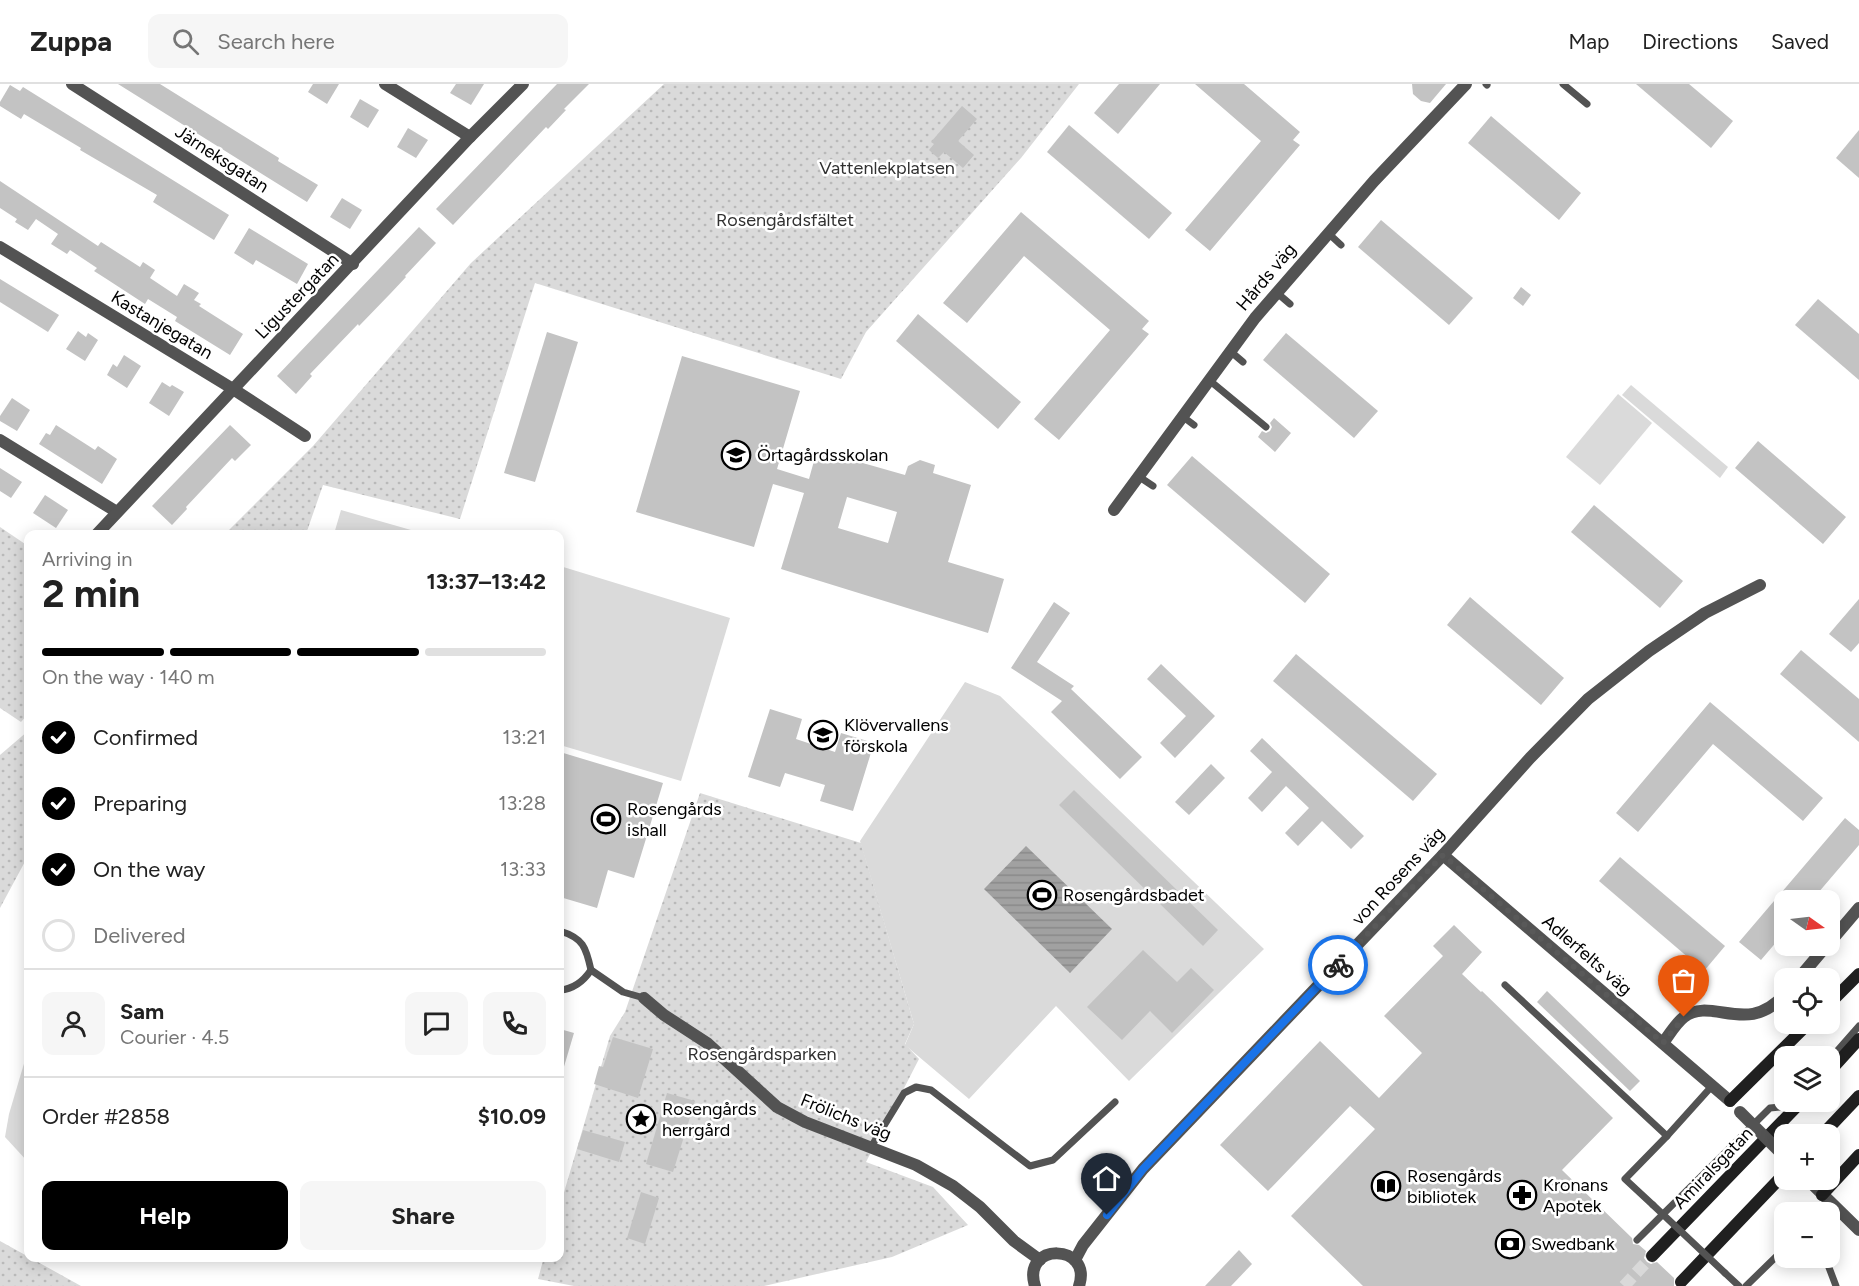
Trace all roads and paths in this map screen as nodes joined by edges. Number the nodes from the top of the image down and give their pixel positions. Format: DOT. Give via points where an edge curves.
graph roads {
  1 [pos="72,84"];
  2 [pos="385,84"];
  3 [pos="523,84"];
  4 [pos="1466,84"];
  5 [pos="1563,84"];
  6 [pos="1587,104"];
  7 [pos="470,137"];
  8 [pos="1328,233"];
  9 [pos="1341,245"];
  10 [pos="0,247"];
  11 [pos="353,264"];
  12 [pos="1276,292"];
  13 [pos="1290,304"];
  14 [pos="1230,351"];
  15 [pos="1243,362"];
  16 [pos="1209,380"];
  17 [pos="233,389"];
  18 [pos="1182,416"];
  19 [pos="1194,425"];
  20 [pos="1266,427"];
  21 [pos="305,436"];
  22 [pos="0,440"];
  23 [pos="1138,476"];
  24 [pos="1153,486"];
  25 [pos="1113,510"];
  26 [pos="117,512"];
  27 [pos="101,530"];
  28 [pos="1760,585"];
  29 [pos="1443,855"];
  30 [pos="1859,908"];
  31 [pos="1840,930"];
  32 [pos="564,932"];
  33 [pos="1818,956"];
  34 [pos="1808,968"];
  35 [pos="591,970"];
  36 [pos="1859,974"];
  37 [pos="1505,985"];
  38 [pos="564,989"];
  39 [pos="1840,993"];
  40 [pos="644,998"];
  41 [pos="1774,1004"];
  42 [pos="1859,1026"];
  43 [pos="1798,1034"];
  44 [pos="1859,1039"];
  45 [pos="1663,1043"];
  46 [pos="1840,1048"];
  47 [pos="1840,1060"];
  48 [pos="1712,1086"];
  49 [pos="1859,1096"];
  50 [pos="1730,1101"];
  51 [pos="1115,1102"];
  52 [pos="1774,1107"];
  53 [pos="1791,1112"];
  54 [pos="1832,1124"];
  55 [pos="1667,1136"];
  56 [pos="1774,1146"];
  57 [pos="871,1147"];
  58 [pos="1859,1155"];
  59 [pos="1774,1185"];
  60 [pos="1818,1191"];
  61 [pos="1859,1230"];
  62 [pos="1637,1240"];
  63 [pos="1653,1256"];
  64 [pos="1774,1259"];
  65 [pos="1040,1260"];
  66 [pos="1075,1260"];
  67 [pos="1829,1268"];
  68 [pos="1681,1282"];
  69 [pos="1035,1286"];
  70 [pos="1079,1286"];
  71 [pos="1739,1286"];
  72 [pos="1746,1286"];
  73 [pos="1836,1286"];
  1 -- 11 [label="street, Järneksgatan"];
  2 -- 7 [label="street"];
  3 -- 7 [label="street, Ligustergatan"];
  4 -- 8 [label="street, Hårds väg"];
  5 -- 6 [label="lane"];
  7 -- 11 [label="street, Ligustergatan"];
  8 -- 9 [label="lane"];
  8 -- 12 [label="street, Hårds väg"];
  10 -- 17 [label="street, Kastanjegatan"];
  11 -- 17 [label="street, Ligustergatan"];
  12 -- 13 [label="lane"];
  12 -- 14 [label="street, Hårds väg"];
  14 -- 15 [label="lane"];
  14 -- 16 [label="street, Hårds väg"];
  16 -- 18 [label="street, Hårds väg"];
  16 -- 20 [label="lane"];
  17 -- 21 [label="street, Kastanjegatan"];
  17 -- 26 [label="street, Ligustergatan"];
  18 -- 19 [label="lane"];
  18 -- 23 [label="street, Hårds väg"];
  22 -- 26 [label="street"];
  23 -- 24 [label="lane"];
  23 -- 25 [label="street, Hårds väg"];
  26 -- 27 [label="street, Ligustergatan"];
  28 -- 29 [label="street, von Rosens väg" via="1705,613 1588,699"];
  29 -- 45 [label="street, Adlerfelts väg"];
  29 -- 66 [label="street, von Rosens väg" via="1143,1169"];
  30 -- 31 [label="street"];
  32 -- 35 [label="lane" via="581,943"];
  33 -- 34 [label="street"];
  35 -- 38 [label="lane" via="585,980"];
  35 -- 40 [label="lane" via="624,992"];
  36 -- 39 [label="main road"];
  37 -- 55 [label="lane"];
  40 -- 57 [label="street, Frölichs väg" via="707,1042 777,1107"];
  41 -- 45 [label="street" via="1766,1011 1743,1016 1700,1010 1684,1017"];
  42 -- 46 [label="lane"];
  43 -- 50 [label="main road"];
  44 -- 47 [label="main road"];
  45 -- 48 [label="street, Adlerfelts väg"];
  48 -- 50 [label="street, Adlerfelts väg"];
  48 -- 55 [label="lane"];
  49 -- 54 [label="main road"];
  50 -- 56 [label="street, Adlerfelts väg, bridge"];
  51 -- 57 [label="lane" via="1053,1160 1030,1166 931,1090 916,1087 904,1093"];
  52 -- 62 [label="lane"];
  53 -- 63 [label="main road, Amiralsgatan"];
  55 -- 71 [label="lane, bridge" via="1625,1179"];
  57 -- 65 [label="street, Frölichs väg" via="916,1165 953,1186"];
  58 -- 60 [label="main road"];
  59 -- 68 [label="main road"];
  60 -- 61 [label="street"];
  64 -- 72 [label="lane"];
  65 -- 66 [label="street" via="1061,1253"];
  65 -- 69 [label="street" via="1033,1275"];
  66 -- 70 [label="street" via="1081,1275"];
  67 -- 73 [label="lane"];
}
